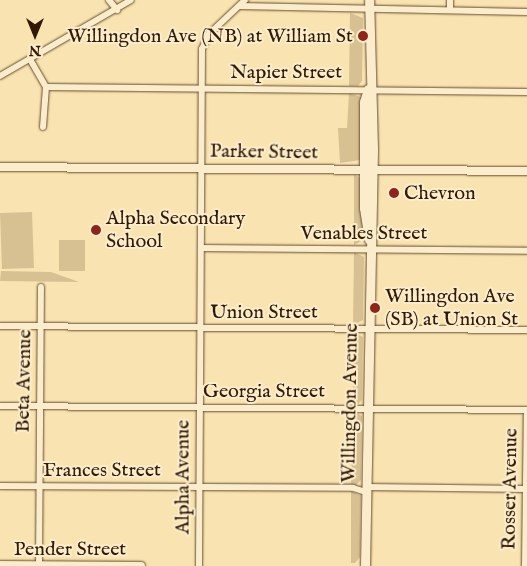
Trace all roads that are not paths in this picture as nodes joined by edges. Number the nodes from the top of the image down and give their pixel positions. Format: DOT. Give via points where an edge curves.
graph roads {
  1 [pos="109,0"];
  2 [pos="131,0"];
  3 [pos="450,0"];
  4 [pos="242,3"];
  5 [pos="369,5"];
  6 [pos="117,10"];
  7 [pos="450,10"];
  8 [pos="527,12"];
  9 [pos="31,61"];
  10 [pos="0,76"];
  11 [pos="46,87"];
  12 [pos="202,88"];
  13 [pos="368,89"];
  14 [pos="527,92"];
  15 [pos="43,127"];
  16 [pos="0,166"];
  17 [pos="202,168"];
  18 [pos="368,170"];
  19 [pos="527,171"];
  20 [pos="369,244"];
  21 [pos="201,248"];
  22 [pos="527,250"];
  23 [pos="41,286"];
  24 [pos="0,326"];
  25 [pos="40,326"];
  26 [pos="200,328"];
  27 [pos="368,328"];
  28 [pos="527,330"];
  29 [pos="0,406"];
  30 [pos="40,406"];
  31 [pos="200,407"];
  32 [pos="367,408"];
  33 [pos="527,412"];
  34 [pos="0,486"];
  35 [pos="39,486"];
  36 [pos="199,487"];
  37 [pos="366,487"];
  38 [pos="526,489"];
  39 [pos="0,565"];
  40 [pos="39,566"];
  41 [pos="141,566"];
  42 [pos="199,566"];
  43 [pos="365,566"];
  44 [pos="525,566"];
  1 -- 6 [label="street"];
  2 -- 6 [label="street"];
  3 -- 7 [label="street"];
  4 -- 5 [label="street"];
  4 -- 12 [label="street, Alpha Avenue" via="204,41"];
  5 -- 7 [label="street"];
  5 -- 13 [label="main road, Willingdon Avenue"];
  6 -- 9 [label="street"];
  7 -- 8 [label="street"];
  9 -- 10 [label="street"];
  9 -- 11 [label="street"];
  11 -- 12 [label="street, Napier Street"];
  11 -- 15 [label="street"];
  12 -- 13 [label="street, Napier Street"];
  12 -- 17 [label="street, Alpha Avenue"];
  13 -- 14 [label="street, Napier Street"];
  13 -- 18 [label="main road, Willingdon Avenue"];
  16 -- 17 [label="street, Parker Street"];
  17 -- 18 [label="street, Parker Street"];
  17 -- 21 [label="street, Alpha Avenue"];
  18 -- 19 [label="street, Parker Street"];
  18 -- 20 [label="main road, Willingdon Avenue" via="364,219"];
  20 -- 21 [label="street, Venables Street"];
  20 -- 22 [label="street, Venables Street"];
  20 -- 27 [label="main road, Willingdon Avenue"];
  21 -- 26 [label="street, Alpha Avenue"];
  23 -- 25 [label="street, Beta Avenue"];
  24 -- 25 [label="street, Union Street"];
  25 -- 26 [label="street, Union Street"];
  25 -- 30 [label="street, Beta Avenue"];
  26 -- 27 [label="street, Union Street"];
  26 -- 31 [label="street, Alpha Avenue"];
  27 -- 28 [label="street, Union Street"];
  27 -- 32 [label="main road, Willingdon Avenue"];
  29 -- 30 [label="street, Georgia Street"];
  30 -- 31 [label="street, Georgia Street"];
  30 -- 35 [label="street, Beta Avenue"];
  31 -- 32 [label="street, Georgia Street"];
  31 -- 36 [label="street, Alpha Avenue"];
  32 -- 33 [label="street, Georgia Street"];
  32 -- 37 [label="main road, Willingdon Avenue"];
  33 -- 38 [label="street, Rosser Avenue"];
  34 -- 35 [label="street, Frances Street"];
  35 -- 36 [label="street, Frances Street"];
  35 -- 40 [label="street, Beta Avenue"];
  36 -- 37 [label="street, Frances Street"];
  36 -- 42 [label="street, Alpha Avenue"];
  37 -- 38 [label="street, Frances Street"];
  37 -- 43 [label="main road, Willingdon Avenue"];
  38 -- 44 [label="street, Rosser Avenue"];
  39 -- 40 [label="street, Pender Street"];
  40 -- 41 [label="street, Pender Street"];
}
